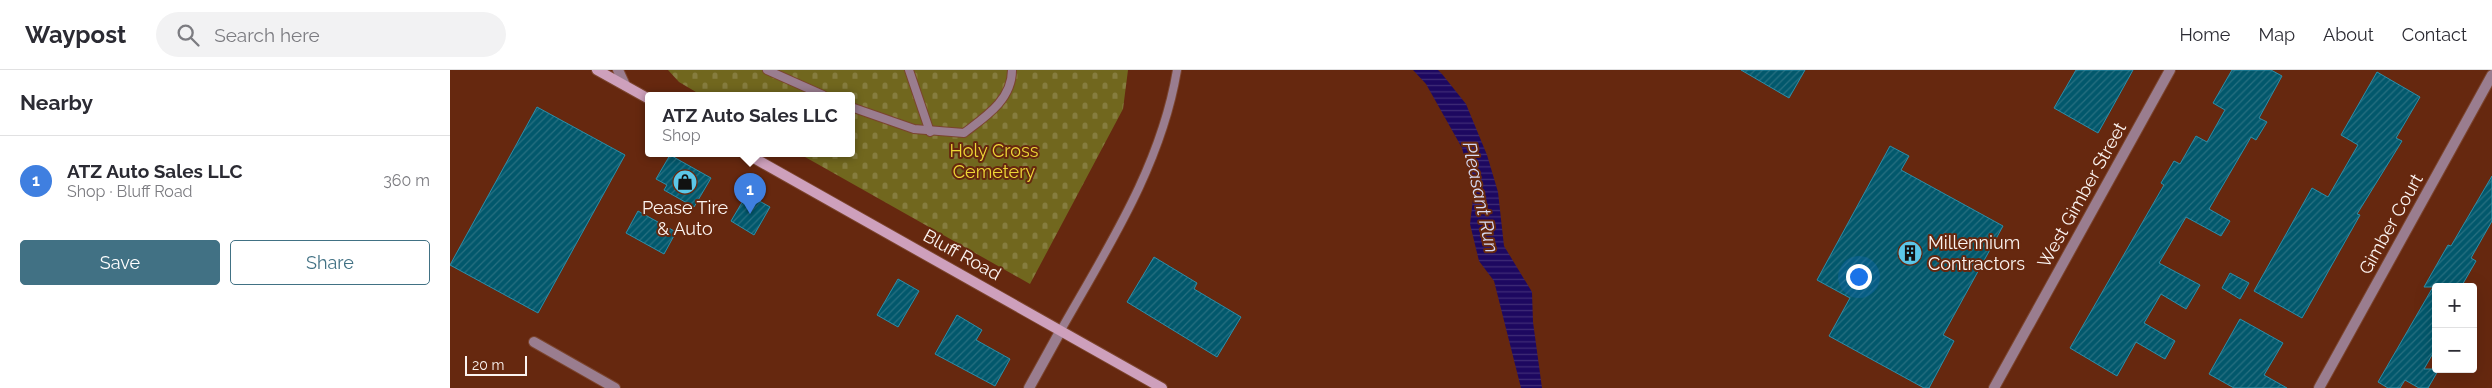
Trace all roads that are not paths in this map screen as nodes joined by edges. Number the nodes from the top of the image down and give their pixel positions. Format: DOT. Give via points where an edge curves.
graph roads {
  1 [pos="597,70"];
  2 [pos="618,70"];
  3 [pos="767,70"];
  4 [pos="909,70"];
  5 [pos="1012,70"];
  6 [pos="1176,70"];
  7 [pos="2170,70"];
  8 [pos="2492,75"];
  9 [pos="625,85"];
  10 [pos="816,92"];
  11 [pos="645,97"];
  12 [pos="855,108"];
  13 [pos="930,132"];
  14 [pos="752,157"];
  15 [pos="1061,330"];
  16 [pos="534,342"];
  17 [pos="615,388"];
  18 [pos="1029,388"];
  19 [pos="1162,388"];
  20 [pos="1994,388"];
  21 [pos="2318,388"];
  1 -- 9 [label="main road"];
  2 -- 9 [label="street"];
  3 -- 10 [label="lane"];
  4 -- 13 [label="lane"];
  5 -- 13 [label="lane" via="1005,96 994,110 964,133"];
  6 -- 15 [label="lane" via="1166,119 1151,165"];
  7 -- 20 [label="street, West Gimber Street"];
  8 -- 21 [label="street, Gimber Court"];
  9 -- 11 [label="main road"];
  12 -- 13 [label="lane"];
  14 -- 15 [label="main road, Bluff Road"];
  15 -- 18 [label="street"];
  15 -- 19 [label="main road, Bluff Road"];
  16 -- 17 [label="street"];
}
